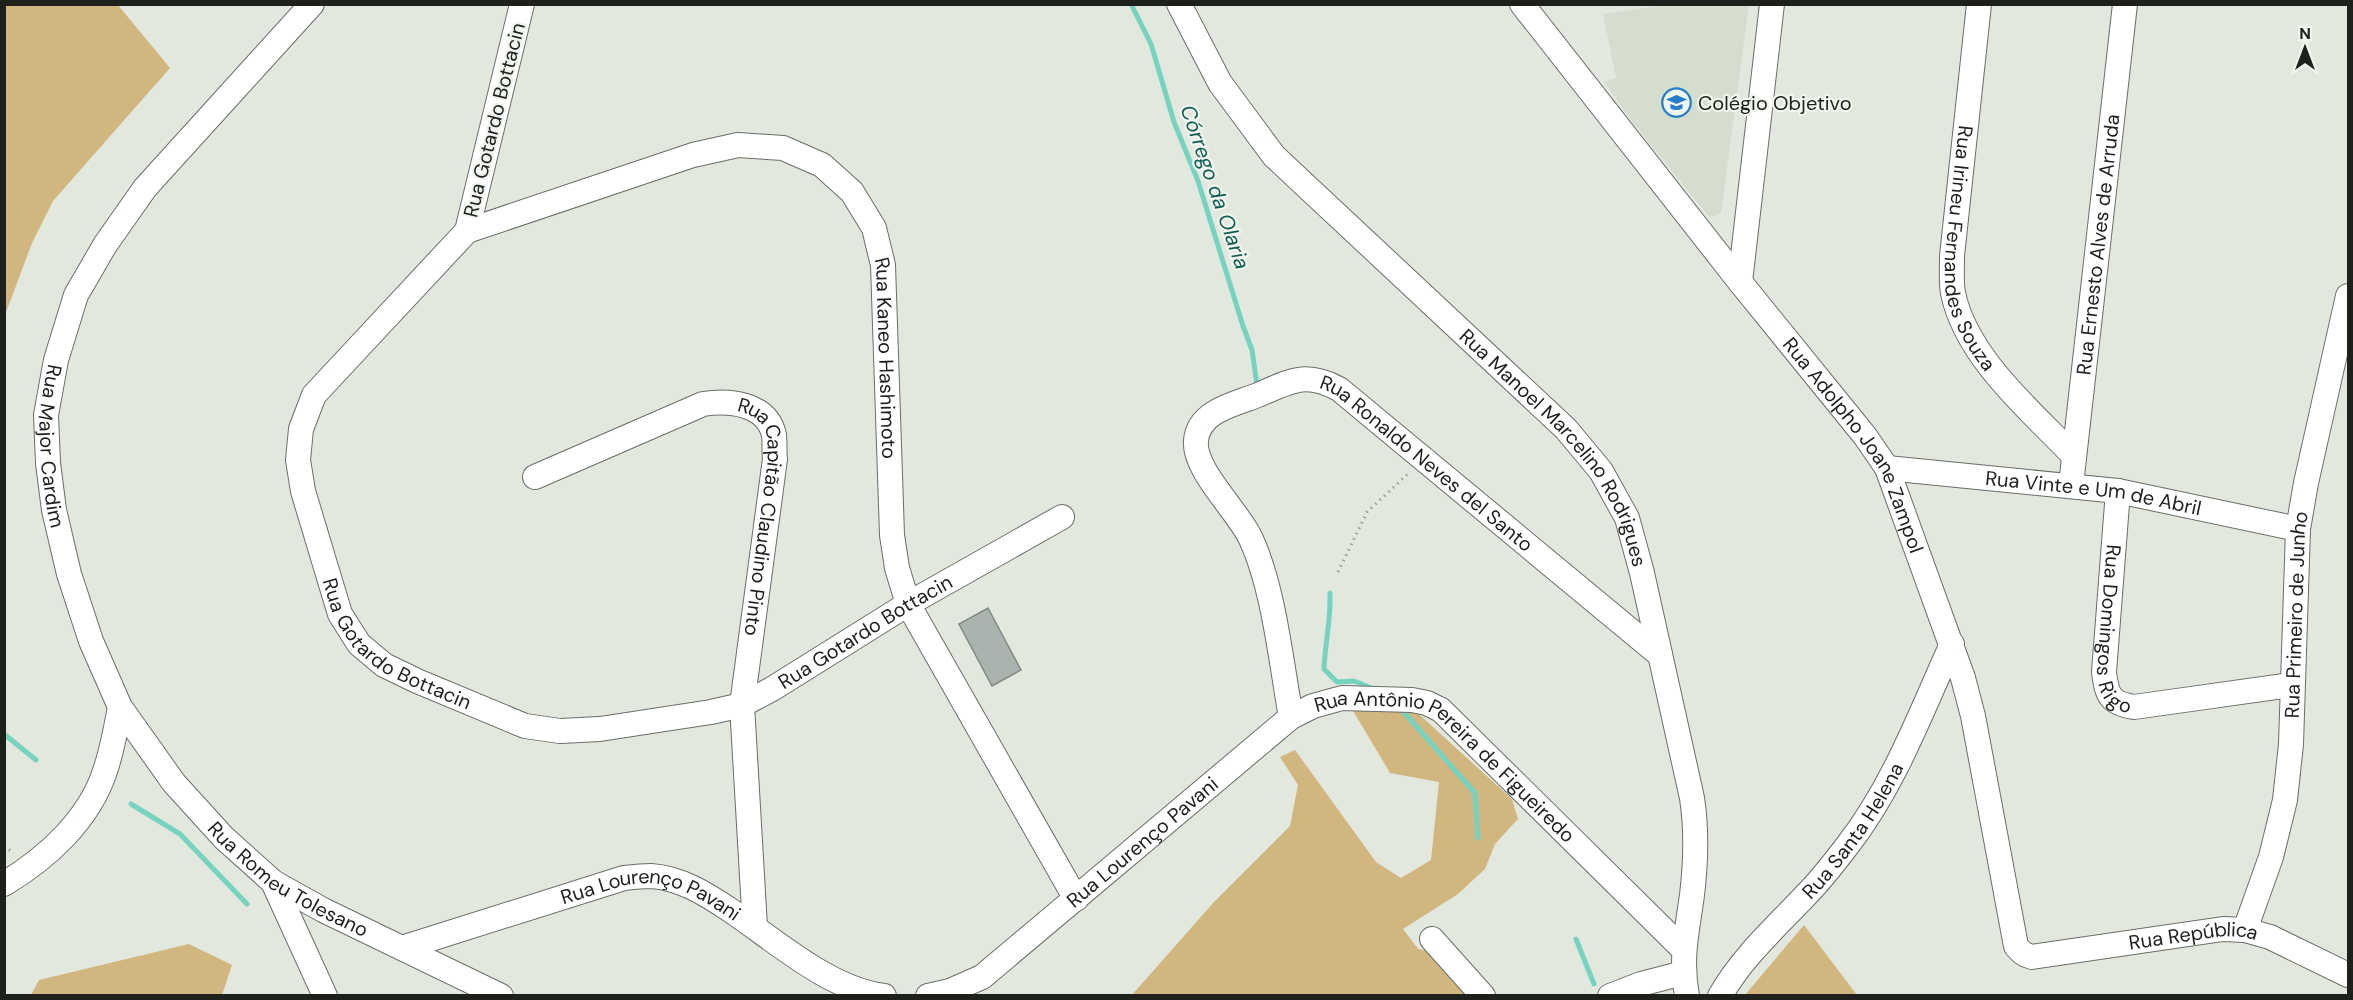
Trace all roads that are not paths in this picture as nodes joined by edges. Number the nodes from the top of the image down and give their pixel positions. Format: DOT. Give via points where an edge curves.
graph roads {
  1 [pos="312,4"];
  2 [pos="522,4"];
  3 [pos="1179,4"];
  4 [pos="1522,4"];
  5 [pos="1772,4"];
  6 [pos="1979,4"];
  7 [pos="2125,4"];
  8 [pos="467,231"];
  9 [pos="1740,282"];
  10 [pos="2349,296"];
  11 [pos="2074,456"];
  12 [pos="1199,460"];
  13 [pos="1887,468"];
  14 [pos="535,477"];
  15 [pos="2071,485"];
  16 [pos="2118,491"];
  17 [pos="1062,517"];
  18 [pos="2298,529"];
  19 [pos="908,604"];
  20 [pos="1952,644"];
  21 [pos="1660,654"];
  22 [pos="2291,685"];
  23 [pos="742,705"];
  24 [pos="120,707"];
  25 [pos="1291,717"];
  26 [pos="273,882"];
  27 [pos="4,884"];
  28 [pos="1076,899"];
  29 [pos="755,927"];
  30 [pos="2245,930"];
  31 [pos="1432,939"];
  32 [pos="402,948"];
  33 [pos="2032,957"];
  34 [pos="1685,973"];
  35 [pos="2349,975"];
  36 [pos="1639,990"];
  37 [pos="325,996"];
  38 [pos="501,996"];
  39 [pos="884,996"];
  40 [pos="928,996"];
  41 [pos="1483,996"];
  42 [pos="1610,996"];
  43 [pos="1720,996"];
  1 -- 24 [label="street, Rua Major Cardim" via="145,188 76,295 56,360 46,415 54,510 91,642"];
  2 -- 8 [label="street, Rua Gotardo Bottacin"];
  3 -- 21 [label="street, Rua Manoel Marcelino Rodrigues" via="1220,83 1274,156 1566,429 1601,471 1627,518"];
  4 -- 9 [label="street, Rua Adolpho Joane Zampol"];
  5 -- 9 [label="street"];
  6 -- 11 [label="street, Rua Irineu Fernandes Souza" via="1952,256 1953,293 1965,329 1995,374"];
  7 -- 11 [label="street, Rua Ernesto Alves de Arruda"];
  8 -- 19 [label="street, Rua Kaneo Hashimoto" via="693,155 738,145 783,148 822,165 852,192 874,228 883,265 892,535"];
  8 -- 23 [label="street, Rua Gotardo Bottacin" via="314,395 301,429 298,460 303,491 340,614 358,644 384,665 525,726 560,731 600,729"];
  9 -- 13 [label="street, Rua Adolpho Joane Zampol"];
  10 -- 18 [label="street, Rua Primeiro de Junho"];
  11 -- 15 [label="street, Rua Ernesto Alves de Arruda"];
  12 -- 21 [label="street, Rua Ronaldo Neves del Santo" via="1195,442 1199,426 1210,415 1292,381 1323,381 1340,389"];
  12 -- 25 [label="street, Rua Antônio Pereira de Figueiredo" via="1251,537 1265,579"];
  13 -- 15 [label="street, Rua Vinte e Um de Abril"];
  13 -- 20 [label="street, Rua Adolpho Joane Zampol"];
  14 -- 23 [label="street, Rua Capitão Claudino Pinto" via="703,404 723,401 745,405 764,417 774,434 775,459"];
  15 -- 16 [label="street, Rua Vinte e Um de Abril"];
  16 -- 18 [label="street, Rua Vinte e Um de Abril"];
  16 -- 22 [label="street, Rua Domingos Rigo" via="2104,672 2109,696 2119,705 2134,707"];
  17 -- 19 [label="street, Rua Gotardo Bottacin"];
  18 -- 22 [label="street, Rua Primeiro de Junho"];
  19 -- 23 [label="street, Rua Gotardo Bottacin"];
  19 -- 28 [label="street, Rua Kaneo Hashimoto"];
  20 -- 33 [label="street, Rua Adolpho Joane Zampol" via="1973,716 2016,946"];
  20 -- 43 [label="street, Rua Santa Helena" via="1875,805 1808,893 1745,959"];
  21 -- 34 [label="street, Rua Manoel Marcelino Rodrigues" via="1696,830"];
  22 -- 30 [label="street, Rua Primeiro de Junho" via="2291,744 2285,800 2271,857"];
  23 -- 29 [label="street, Rua Capitão Claudino Pinto"];
  24 -- 26 [label="street, Rua Romeu Tolesano" via="174,783 224,838"];
  24 -- 27 [label="street" via="105,772 89,807 32,868"];
  25 -- 28 [label="street, Rua Lourenço Pavani"];
  25 -- 34 [label="street, Rua Antônio Pereira de Figueiredo" via="1342,698 1412,700 1440,710"];
  26 -- 32 [label="street, Rua Romeu Tolesano"];
  26 -- 37 [label="street"];
  28 -- 40 [label="street, Rua Lourenço Pavani" via="982,977"];
  29 -- 32 [label="street, Rua Lourenço Pavani" via="704,892 651,876 624,878"];
  29 -- 39 [label="street, Rua Lourenço Pavani" via="828,977 850,988"];
  30 -- 33 [label="street, Rua República" via="2223,929"];
  30 -- 35 [label="street, Rua República" via="2270,937"];
  31 -- 41 [label="street"];
  32 -- 38 [label="street, Rua Romeu Tolesano"];
  34 -- 36 [label="street"];
  36 -- 42 [label="street"];
}
